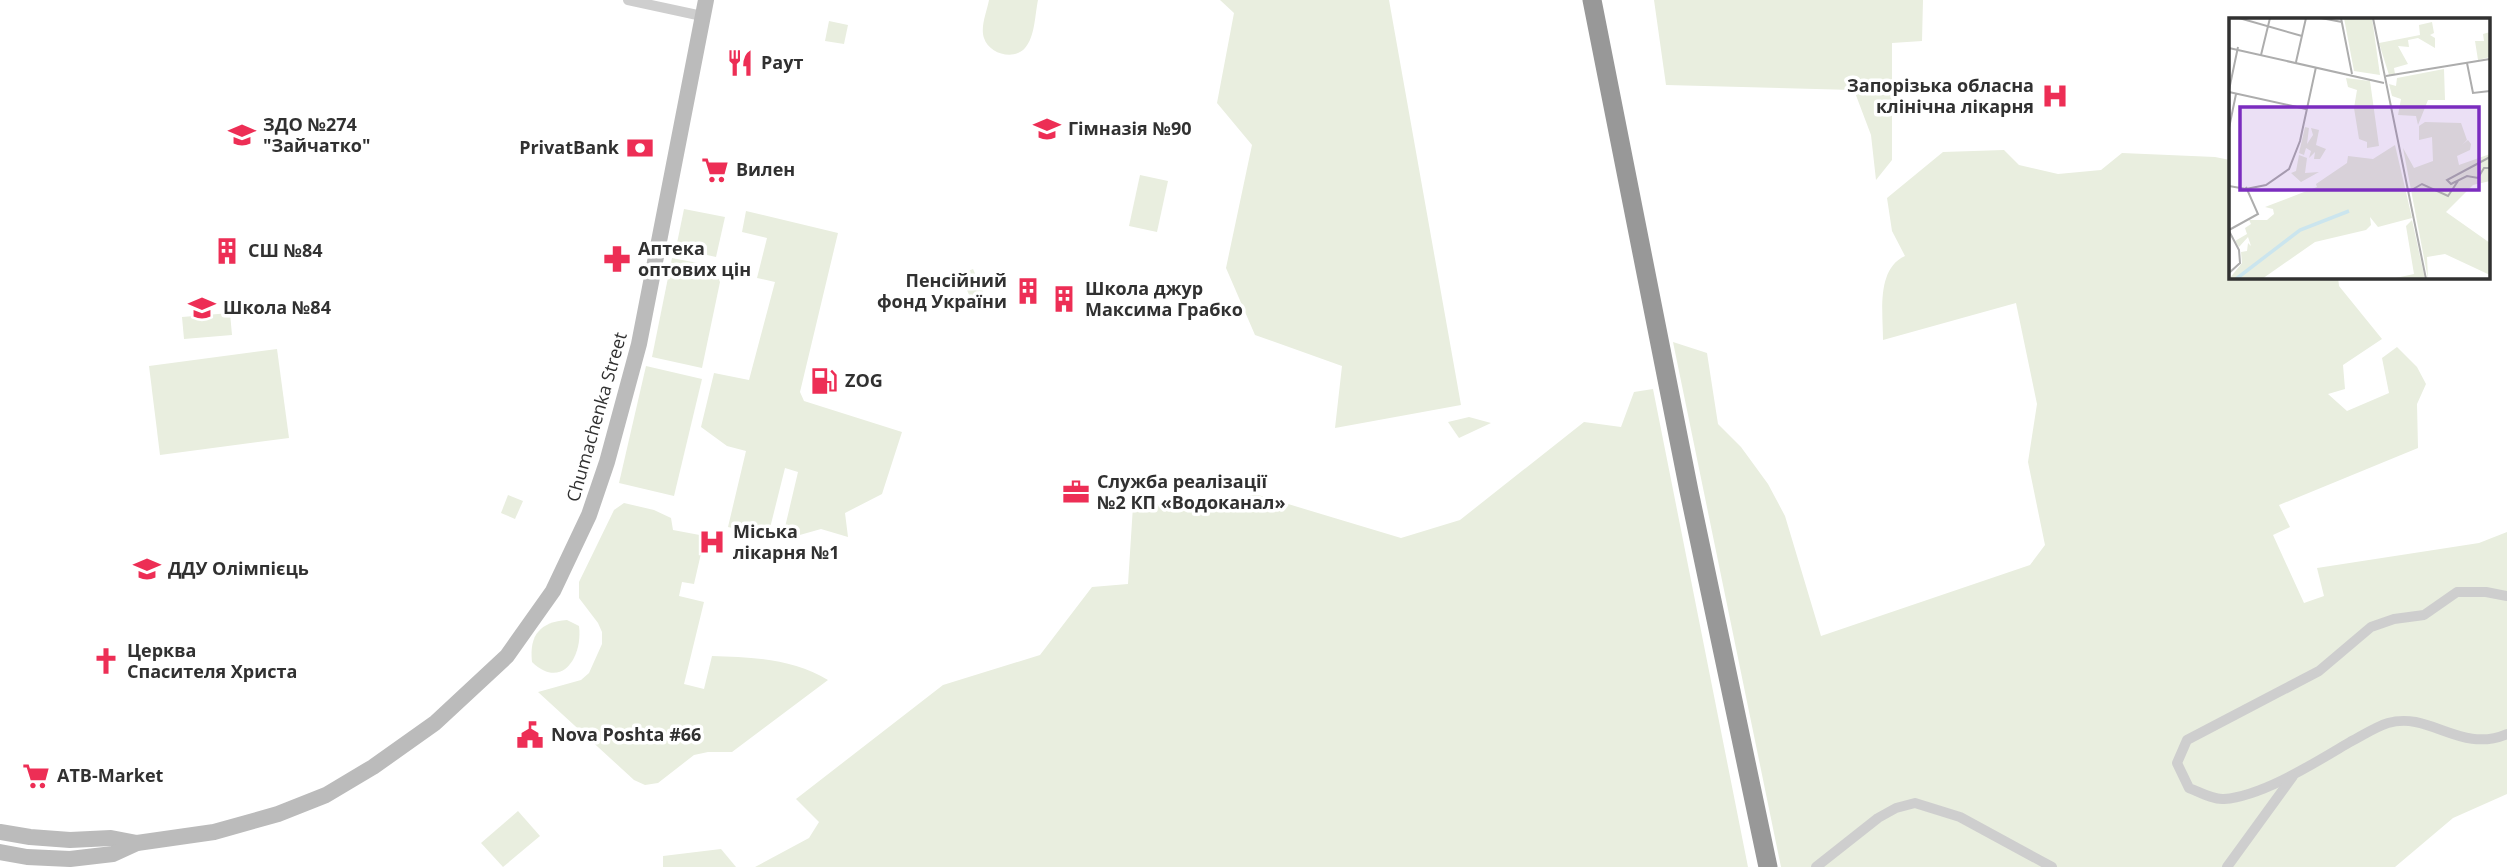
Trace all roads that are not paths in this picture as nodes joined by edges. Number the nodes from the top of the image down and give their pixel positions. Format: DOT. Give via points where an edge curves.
graph roads {
  1 [pos="628,0"];
  2 [pos="1592,0"];
  3 [pos="704,8"];
  4 [pos="2507,596"];
  5 [pos="2507,734"];
  6 [pos="2294,775"];
  7 [pos="0,832"];
  8 [pos="70,840"];
  9 [pos="137,843"];
  10 [pos="0,852"];
  11 [pos="71,863"];
  12 [pos="1768,867"];
  13 [pos="1816,867"];
  14 [pos="2052,867"];
  15 [pos="2227,867"];
  1 -- 3 [label="street"];
  2 -- 12 [label="highway"];
  3 -- 9 [label="street, Chumachenka Street" via="636,357 589,515 553,591 507,656 435,723 373,767 326,795 278,814 214,832"];
  4 -- 6 [label="street" via="2457,592 2424,615 2371,627 2319,671 2187,740 2177,763 2189,788 2222,800"];
  5 -- 6 [label="street" via="2479,741 2425,724 2390,722"];
  6 -- 15 [label="street"];
  7 -- 8 [label="street, Chumachenka Street"];
  8 -- 9 [label="street, Chumachenka Street" via="111,838"];
  8 -- 11 [label="street"];
  9 -- 11 [label="street, Chumachenka Street" via="113,854"];
  10 -- 11 [label="street, Chumachenka Street"];
  13 -- 14 [label="street" via="1878,818 1915,803 1960,817"];
}
